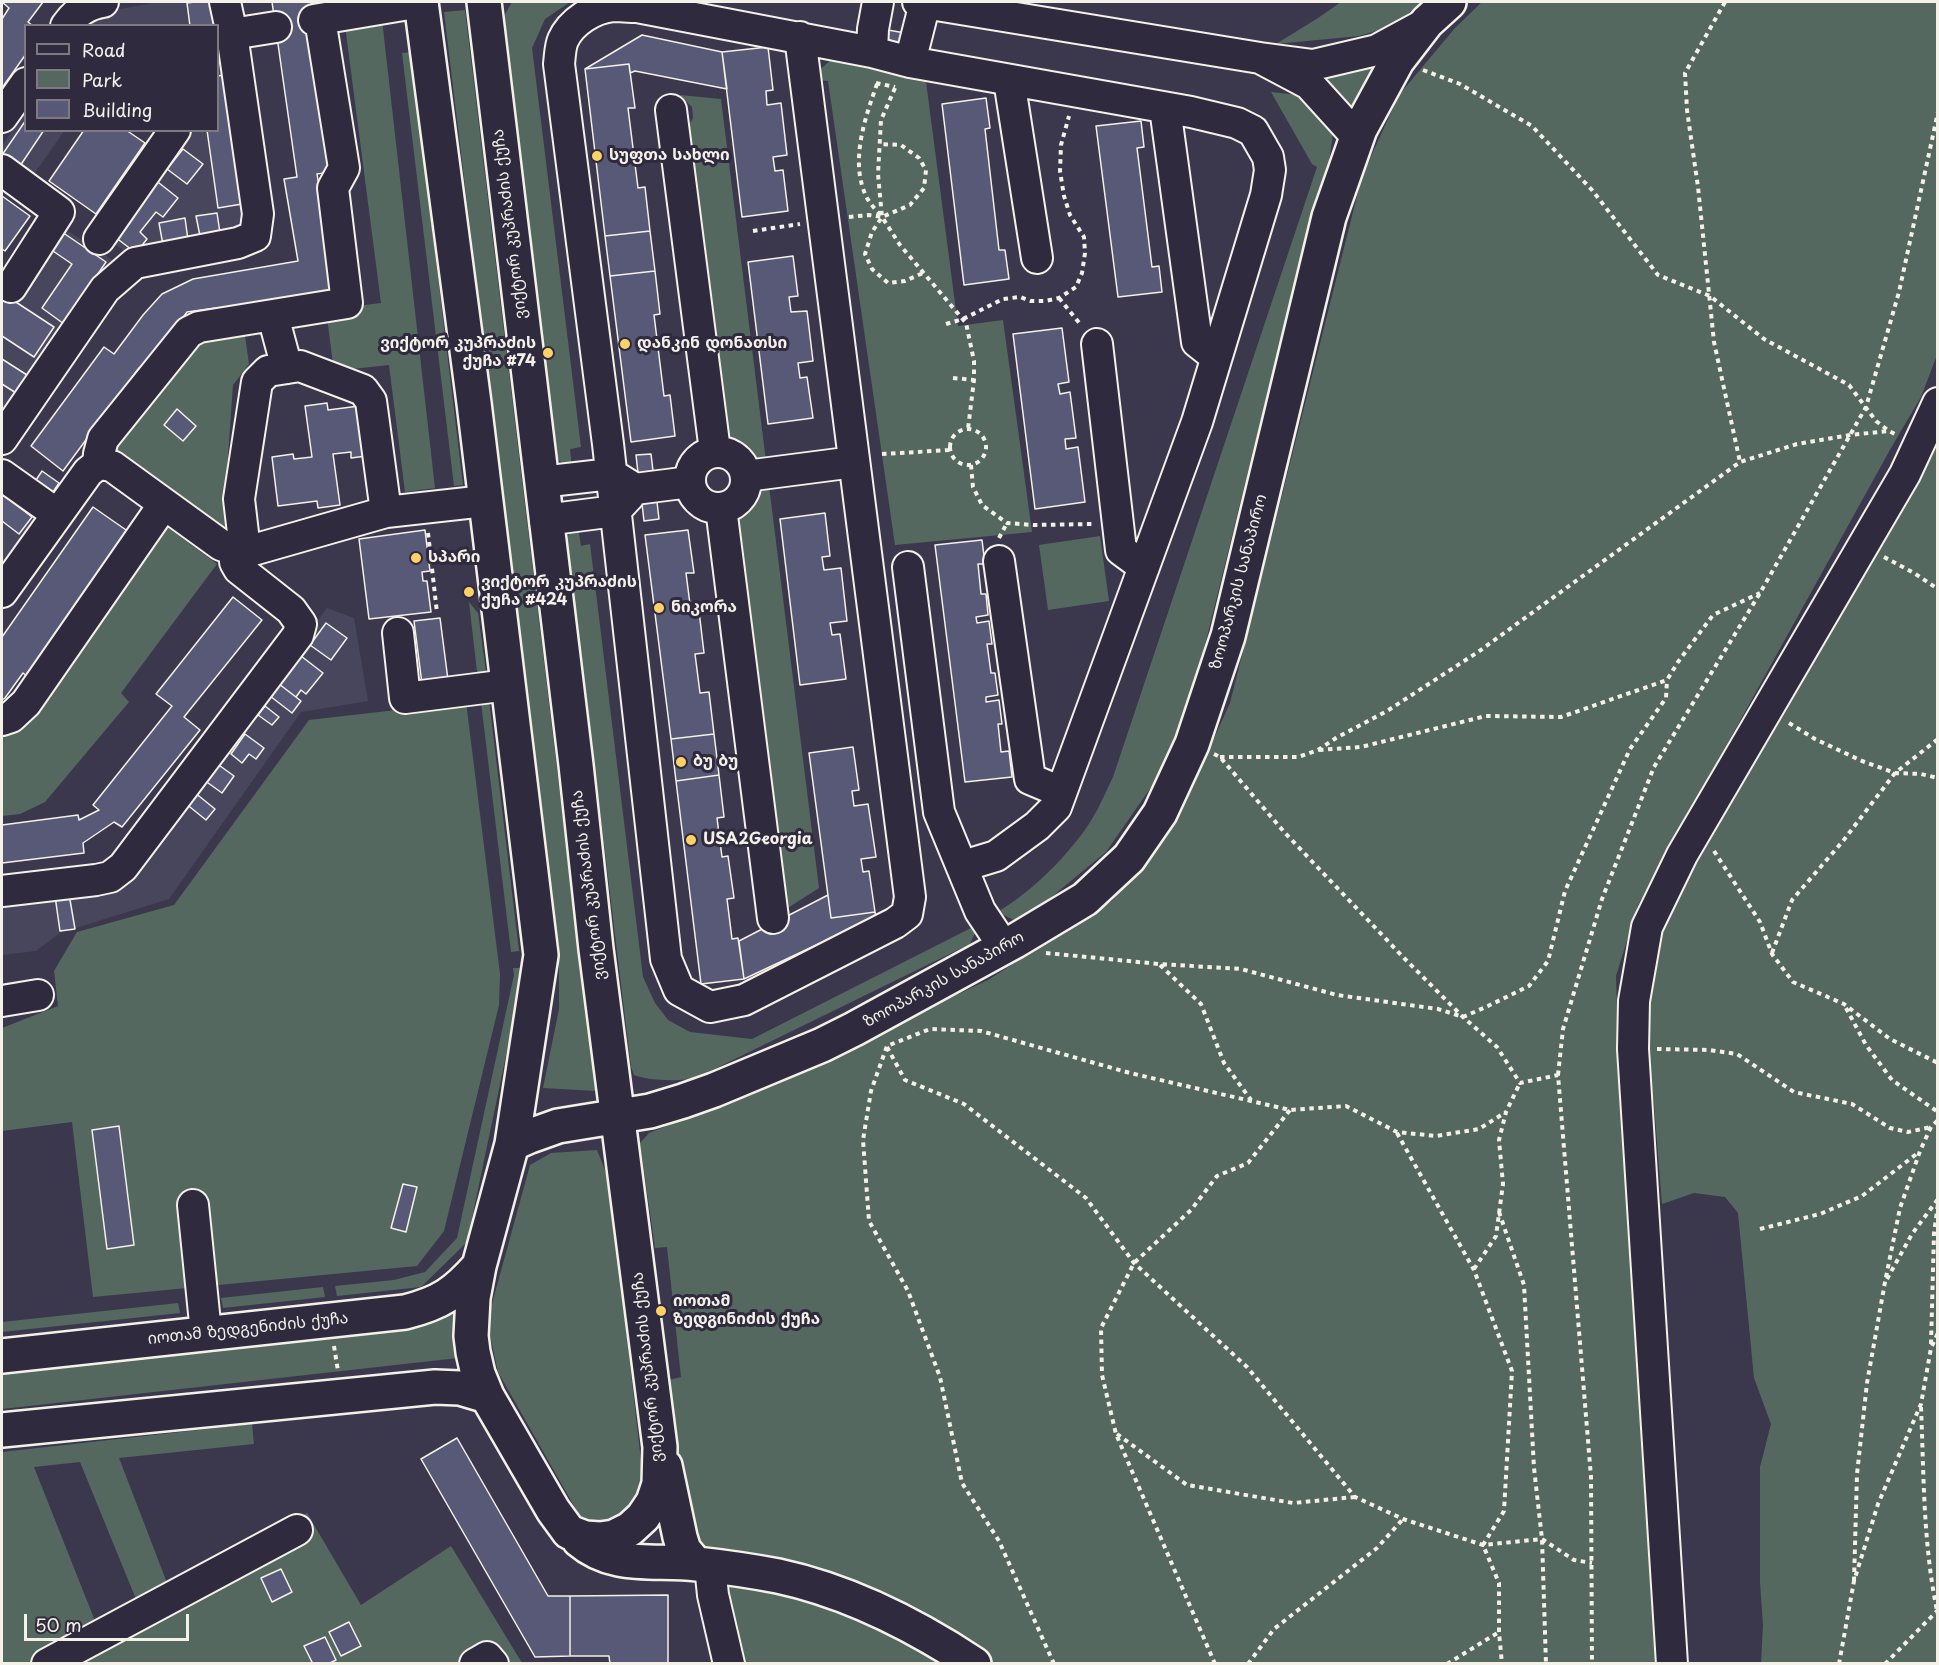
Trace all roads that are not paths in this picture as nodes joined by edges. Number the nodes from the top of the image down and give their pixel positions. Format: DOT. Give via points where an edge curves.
graph roads {
  1 [pos="103,2"];
  2 [pos="225,2"];
  3 [pos="421,2"];
  4 [pos="484,2"];
  5 [pos="878,2"];
  6 [pos="922,2"];
  7 [pos="979,6"];
  8 [pos="1438,12"];
  9 [pos="67,24"];
  10 [pos="276,27"];
  11 [pos="232,34"];
  12 [pos="800,37"];
  13 [pos="872,52"];
  14 [pos="1260,58"];
  15 [pos="910,62"];
  16 [pos="1008,80"];
  17 [pos="24,86"];
  18 [pos="1165,108"];
  19 [pos="671,110"];
  20 [pos="2,117"];
  21 [pos="174,132"];
  22 [pos="1357,137"];
  23 [pos="2,170"];
  24 [pos="59,212"];
  25 [pos="99,239"];
  26 [pos="1037,258"];
  27 [pos="135,263"];
  28 [pos="11,288"];
  29 [pos="273,315"];
  30 [pos="1097,344"];
  31 [pos="1216,357"];
  32 [pos="287,368"];
  33 [pos="1938,403"];
  34 [pos="2,439"];
  35 [pos="714,452"];
  36 [pos="868,458"];
  37 [pos="98,464"];
  38 [pos="2,476"];
  39 [pos="746,476"];
  40 [pos="541,482"];
  41 [pos="623,482"];
  42 [pos="690,482"];
  43 [pos="485,501"];
  44 [pos="164,504"];
  45 [pos="721,508"];
  46 [pos="615,511"];
  47 [pos="386,512"];
  48 [pos="57,514"];
  49 [pos="545,520"];
  50 [pos="240,550"];
  51 [pos="999,561"];
  52 [pos="908,567"];
  53 [pos="1144,567"];
  54 [pos="2,592"];
  55 [pos="398,633"];
  56 [pos="508,685"];
  57 [pos="2,720"];
  58 [pos="1061,792"];
  59 [pos="963,866"];
  60 [pos="2,891"];
  61 [pos="773,918"];
  62 [pos="1004,948"];
  63 [pos="38,995"];
  64 [pos="2,1001"];
  65 [pos="618,1117"];
  66 [pos="512,1144"];
  67 [pos="194,1205"];
  68 [pos="479,1266"];
  69 [pos="206,1333"];
  70 [pos="2,1356"];
  71 [pos="487,1396"];
  72 [pos="2,1430"];
  73 [pos="660,1447"];
  74 [pos="297,1530"];
  75 [pos="569,1532"];
  76 [pos="703,1565"];
  77 [pos="47,1664"];
  78 [pos="475,1664"];
  79 [pos="493,1664"];
  80 [pos="729,1664"];
  81 [pos="974,1664"];
  82 [pos="1672,1664"];
  1 -- 9 [label="street" via="83,9"];
  2 -- 11 [label="street"];
  3 -- 29 [label="street" via="317,20 344,168 333,188 347,303"];
  3 -- 43 [label="main road"];
  4 -- 40 [label="main road, ვიქტორ კუპრაძის ქუჩა"];
  5 -- 13 [label="street"];
  6 -- 7 [label="street"];
  6 -- 15 [label="street"];
  7 -- 14 [label="street"];
  8 -- 14 [label="street" via="1377,50 1313,65"];
  8 -- 22 [label="main road, ზოოპარკის სანაპირო" via="1397,61"];
  10 -- 11 [label="street"];
  11 -- 27 [label="street" via="258,214 255,236 238,243"];
  12 -- 13 [label="street"];
  12 -- 36 [label="street" via="823,220"];
  12 -- 41 [label="street" via="613,6 595,11 573,25 563,41 559,64"];
  13 -- 15 [label="street"];
  14 -- 22 [label="street" via="1309,84"];
  15 -- 16 [label="street"];
  16 -- 18 [label="street"];
  16 -- 26 [label="street"];
  17 -- 20 [label="street"];
  18 -- 31 [label="street" via="1197,342"];
  18 -- 31 [label="street" via="1237,123 1253,131 1268,157 1266,195"];
  19 -- 35 [label="street"];
  21 -- 25 [label="street"];
  22 -- 62 [label="main road, ზოოპარკის სანაპირო" via="1329,217 1228,636 1206,750 1130,858 1085,899"];
  23 -- 24 [label="street"];
  24 -- 25 [label="street"];
  24 -- 28 [label="street"];
  25 -- 27 [label="street"];
  27 -- 34 [label="street" via="105,289"];
  29 -- 32 [label="street"];
  29 -- 37 [label="street" via="198,327 189,332 103,439"];
  30 -- 53 [label="street" via="1121,550"];
  31 -- 53 [label="street" via="1197,422"];
  32 -- 47 [label="street" via="300,366 363,390 370,401"];
  32 -- 50 [label="street" via="268,371 257,382 239,499"];
  33 -- 82 [label="street" via="1905,474 1682,855 1647,927 1635,1001 1633,1049"];
  35 -- 39 [label="street" via="738,460"];
  35 -- 42 [label="street" via="694,465"];
  36 -- 39 [label="street"];
  36 -- 46 [label="street" via="910,897 907,914 744,1000 710,1007 679,990 666,959"];
  37 -- 44 [label="street" via="112,466"];
  37 -- 48 [label="street"];
  38 -- 48 [label="street"];
  39 -- 45 [label="street" via="737,500"];
  40 -- 41 [label="street"];
  40 -- 49 [label="main road, ვიქტორ კუპრაძის ქუჩა"];
  41 -- 42 [label="street"];
  41 -- 46 [label="street"];
  42 -- 45 [label="street" via="697,498"];
  43 -- 47 [label="street"];
  43 -- 56 [label="main road"];
  44 -- 50 [label="street" via="221,546"];
  44 -- 57 [label="street" via="26,703"];
  45 -- 61 [label="street"];
  46 -- 49 [label="street"];
  47 -- 50 [label="street" via="253,550"];
  48 -- 54 [label="street"];
  49 -- 65 [label="main road, ვიქტორ კუპრაძის ქუჩა"];
  50 -- 60 [label="street" via="236,562 239,569 291,610 301,624 298,635 123,867 110,877 96,880"];
  51 -- 58 [label="street" via="1030,779"];
  52 -- 59 [label="street" via="939,812"];
  53 -- 58 [label="street"];
  55 -- 56 [label="street" via="405,698"];
  56 -- 66 [label="main road" via="542,955"];
  58 -- 59 [label="street" via="1056,807 1037,826 996,856"];
  59 -- 62 [label="street" via="980,911"];
  62 -- 65 [label="main road, ზოოპარკის სანაპირო" via="854,1029 714,1090"];
  63 -- 64 [label="street"];
  65 -- 66 [label="main road, ზოოპარკის სანაპირო" via="558,1126"];
  65 -- 73 [label="main road, ვიქტორ კუპრაძის ქუჩა"];
  66 -- 68 [label="main road"];
  67 -- 69 [label="street"];
  68 -- 69 [label="main road, იოთამ ზედგენიძის ქუჩა" via="449,1296 405,1312"];
  68 -- 71 [label="main road" via="471,1336 478,1374"];
  69 -- 70 [label="main road, იოთამ ზედგენიძის ქუჩა"];
  71 -- 72 [label="main road" via="460,1388 435,1387"];
  71 -- 75 [label="main road"];
  73 -- 75 [label="main road, ვიქტორ კუპრაძის ქუჩა" via="659,1484 653,1502 637,1523 614,1537 600,1539"];
  73 -- 76 [label="main road" via="684,1550"];
  74 -- 77 [label="street"];
  75 -- 76 [label="main road" via="607,1557"];
  76 -- 80 [label="street"];
  76 -- 81 [label="main road" via="778,1576 858,1601"];
  78 -- 79 [label="street" via="487,1657"];
}
